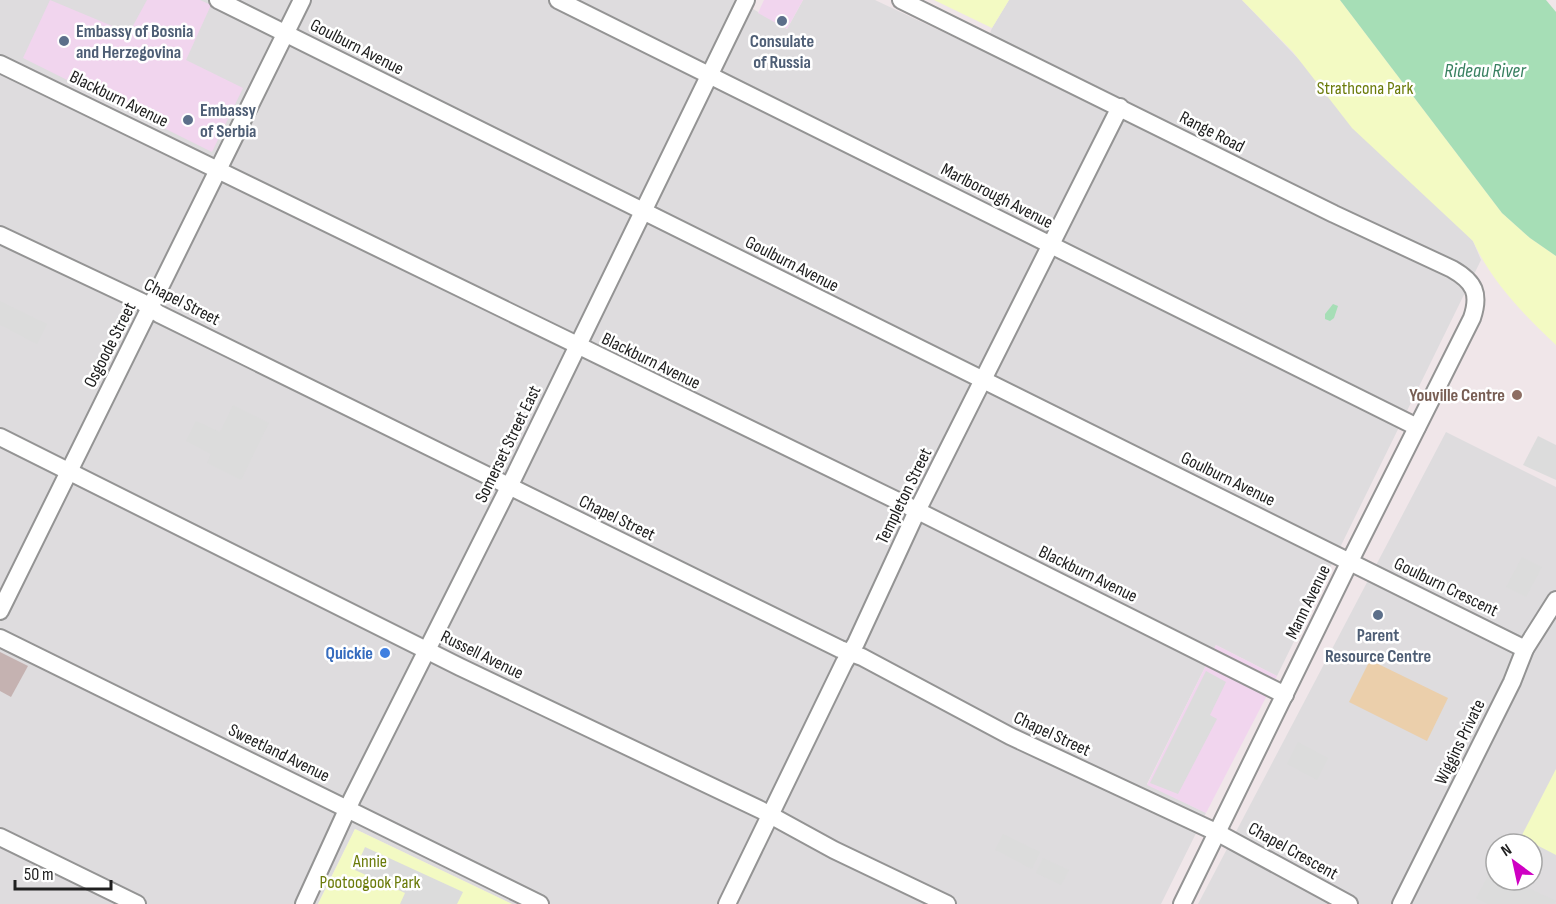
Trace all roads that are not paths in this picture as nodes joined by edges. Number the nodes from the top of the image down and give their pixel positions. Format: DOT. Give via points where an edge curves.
graph roads {
  1 [pos="218,0"];
  2 [pos="302,0"];
  3 [pos="558,0"];
  4 [pos="746,0"];
  5 [pos="900,0"];
  6 [pos="285,33"];
  7 [pos="0,64"];
  8 [pos="709,74"];
  9 [pos="1120,107"];
  10 [pos="217,168"];
  11 [pos="643,211"];
  12 [pos="0,235"];
  13 [pos="1053,246"];
  14 [pos="151,308"];
  15 [pos="1472,318"];
  16 [pos="576,346"];
  17 [pos="984,380"];
  18 [pos="1417,427"];
  19 [pos="0,437"];
  20 [pos="69,471"];
  21 [pos="509,487"];
  22 [pos="917,511"];
  23 [pos="1350,561"];
  24 [pos="1556,600"];
  25 [pos="0,611"];
  26 [pos="0,638"];
  27 [pos="1525,649"];
  28 [pos="427,650"];
  29 [pos="849,654"];
  30 [pos="1285,695"];
  31 [pos="348,809"];
  32 [pos="770,816"];
  33 [pos="1218,833"];
  34 [pos="0,837"];
  35 [pos="137,904"];
  36 [pos="304,904"];
  37 [pos="540,904"];
  38 [pos="727,904"];
  39 [pos="947,904"];
  40 [pos="1182,904"];
  41 [pos="1349,904"];
  42 [pos="1401,904"];
  1 -- 6 [label="street, Goulburn Avenue"];
  2 -- 6 [label="street, Osgoode Street"];
  3 -- 8 [label="street, Marlborough Avenue"];
  4 -- 8 [label="street, Somerset Street East"];
  5 -- 9 [label="street, Range Road"];
  6 -- 10 [label="street, Osgoode Street"];
  6 -- 11 [label="street, Goulburn Avenue"];
  7 -- 10 [label="street, Blackburn Avenue"];
  8 -- 11 [label="street, Somerset Street East"];
  8 -- 13 [label="street, Marlborough Avenue"];
  9 -- 13 [label="street, Templeton Street"];
  9 -- 15 [label="street, Range Road" via="1465,277 1475,289 1478,301"];
  10 -- 14 [label="street, Osgoode Street"];
  10 -- 16 [label="street, Blackburn Avenue"];
  11 -- 16 [label="street, Somerset Street East"];
  11 -- 17 [label="street, Goulburn Avenue"];
  12 -- 14 [label="street, Chapel Street"];
  13 -- 17 [label="street, Templeton Street"];
  13 -- 18 [label="street, Marlborough Avenue"];
  14 -- 20 [label="street, Osgoode Street"];
  14 -- 21 [label="street, Chapel Street"];
  15 -- 18 [label="street, Mann Avenue"];
  16 -- 21 [label="street, Somerset Street East"];
  16 -- 22 [label="street, Blackburn Avenue"];
  17 -- 22 [label="street, Templeton Street"];
  17 -- 23 [label="street, Goulburn Avenue"];
  18 -- 23 [label="street, Mann Avenue"];
  19 -- 20 [label="street, Russell Avenue"];
  20 -- 25 [label="street, Osgoode Street"];
  20 -- 28 [label="street, Russell Avenue"];
  21 -- 28 [label="street, Somerset Street East"];
  21 -- 29 [label="street, Chapel Street"];
  22 -- 29 [label="street, Templeton Street"];
  22 -- 30 [label="street, Blackburn Avenue"];
  23 -- 27 [label="street, Goulburn Crescent"];
  23 -- 30 [label="street, Mann Avenue"];
  24 -- 27 [label="street, Wiggins Private"];
  26 -- 31 [label="street, Sweetland Avenue"];
  27 -- 42 [label="street, Wiggins Private"];
  28 -- 31 [label="street, Somerset Street East"];
  28 -- 32 [label="street, Russell Avenue"];
  29 -- 32 [label="street, Templeton Street"];
  29 -- 33 [label="street, Chapel Street" via="862,657 1010,736"];
  30 -- 33 [label="street, Mann Avenue"];
  31 -- 36 [label="street, Somerset Street East"];
  31 -- 37 [label="street, Sweetland Avenue"];
  32 -- 38 [label="street, Templeton Street"];
  32 -- 39 [label="street, Russell Avenue"];
  33 -- 40 [label="street, Mann Avenue"];
  33 -- 41 [label="street, Chapel Crescent"];
  34 -- 35 [label="street"];
}
